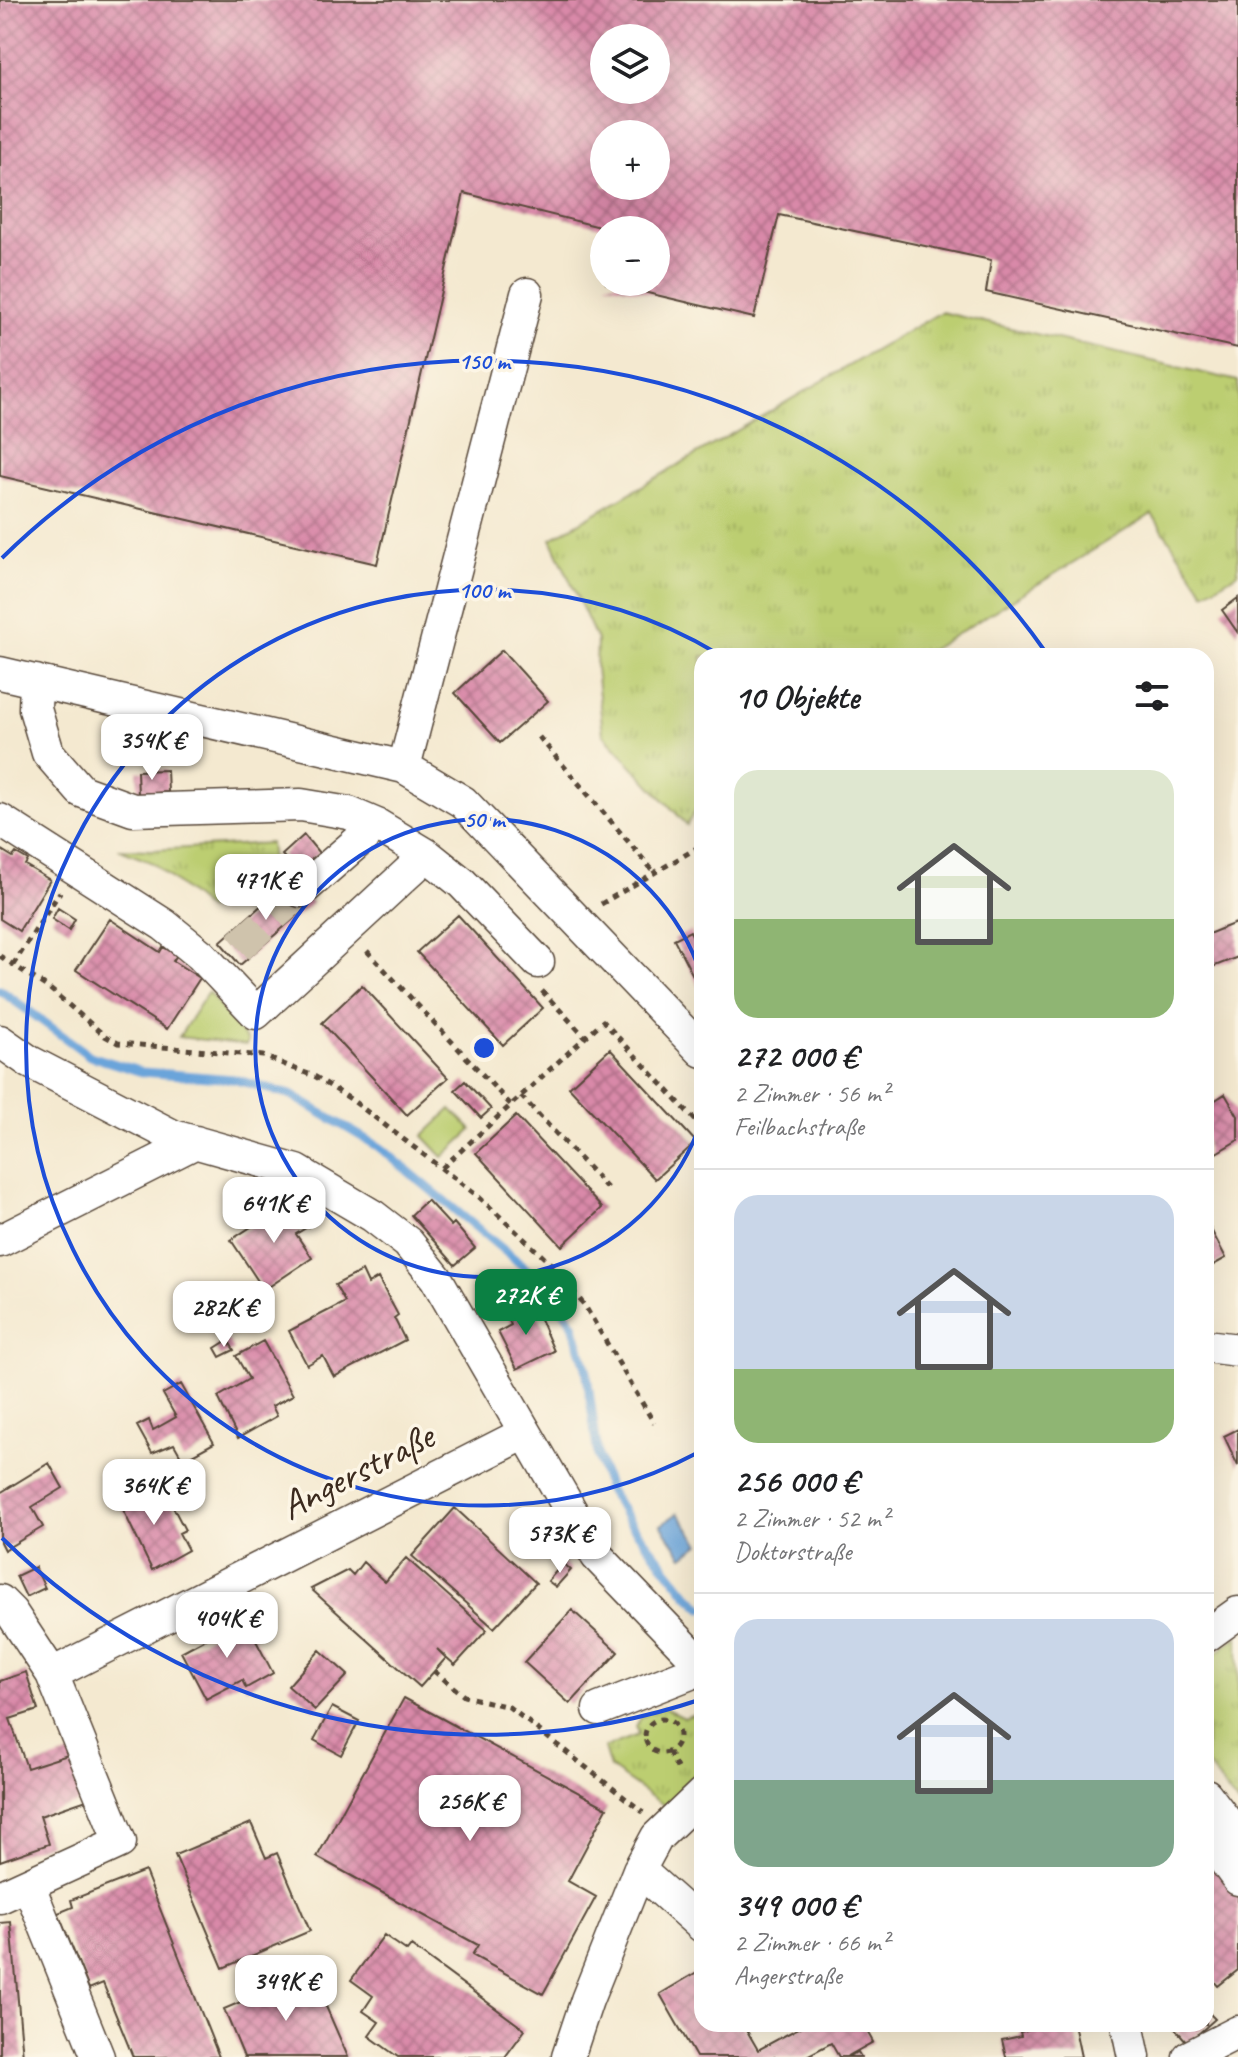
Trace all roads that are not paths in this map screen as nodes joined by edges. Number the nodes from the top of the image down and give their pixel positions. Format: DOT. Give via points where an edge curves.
graph roads {
  1 [pos="527,294"];
  2 [pos="0,673"];
  3 [pos="36,681"];
  4 [pos="404,767"];
  5 [pos="0,820"];
  6 [pos="377,825"];
  7 [pos="427,855"];
  8 [pos="301,891"];
  9 [pos="538,962"];
  10 [pos="0,1041"];
  11 [pos="694,1043"];
  12 [pos="196,1142"];
  13 [pos="0,1241"];
  14 [pos="1214,1347"];
  15 [pos="1238,1350"];
  16 [pos="525,1433"];
  17 [pos="0,1601"];
  18 [pos="1238,1613"];
  19 [pos="1214,1630"];
  20 [pos="694,1657"];
  21 [pos="694,1671"];
  22 [pos="52,1674"];
  23 [pos="599,1709"];
  24 [pos="694,1802"];
  25 [pos="1214,1806"];
  26 [pos="1238,1837"];
  27 [pos="1214,1846"];
  28 [pos="639,1870"];
  29 [pos="1238,1879"];
  30 [pos="14,1892"];
  31 [pos="694,1919"];
  32 [pos="1129,2032"];
  33 [pos="1238,2032"];
  34 [pos="98,2057"];
  35 [pos="568,2057"];
  36 [pos="1134,2057"];
  37 [pos="1189,2057"];
  1 -- 4 [label="street"];
  2 -- 3 [label="street"];
  3 -- 4 [label="street"];
  3 -- 6 [label="street" via="35,709 48,753 81,791 133,810 301,805 349,813"];
  4 -- 11 [label="street" via="463,802"];
  5 -- 7 [label="street" via="176,935 256,1013"];
  6 -- 7 [label="street"];
  6 -- 8 [label="street"];
  7 -- 9 [label="street" via="462,883"];
  10 -- 12 [label="street" via="147,1123"];
  12 -- 13 [label="street"];
  12 -- 16 [label="street" via="297,1171 408,1243 436,1278"];
  14 -- 15 [label="street"];
  16 -- 20 [label="street" via="597,1556"];
  16 -- 22 [label="street, Angerstraße"];
  17 -- 22 [label="street"];
  18 -- 19 [label="street"];
  21 -- 23 [label="street"];
  22 -- 30 [label="street" via="120,1842"];
  24 -- 28 [label="street" via="657,1837"];
  25 -- 26 [label="street"];
  27 -- 29 [label="street"];
  28 -- 31 [label="street"];
  28 -- 35 [label="street"];
  30 -- 34 [label="street"];
  32 -- 36 [label="street"];
  33 -- 37 [label="street"];
}
